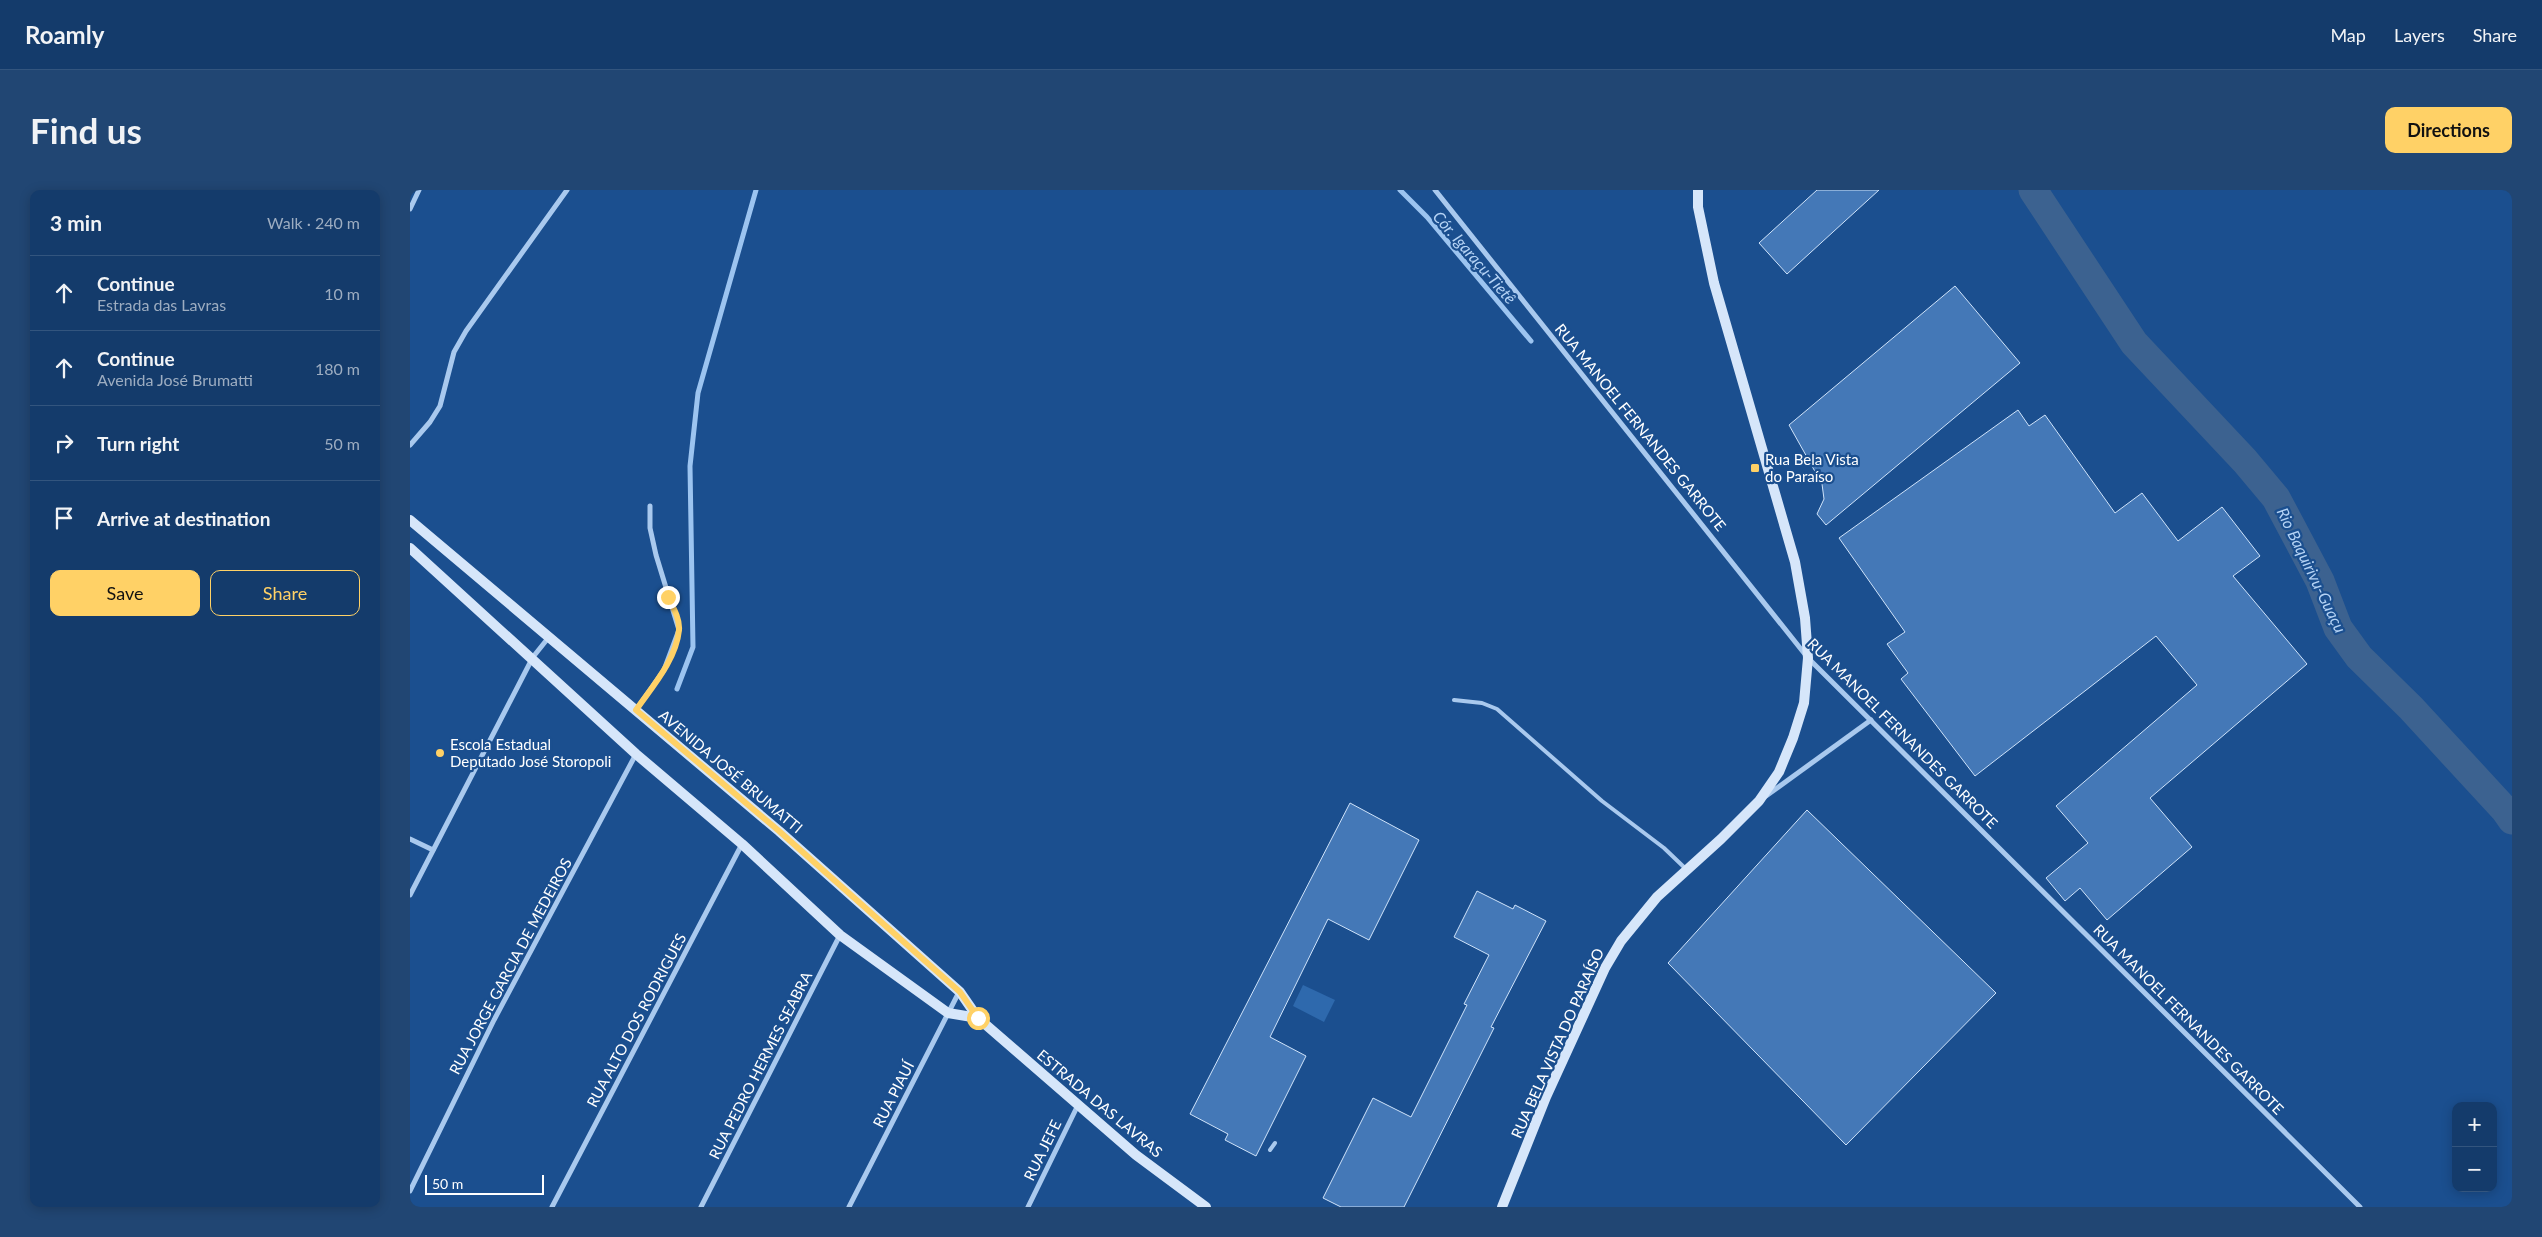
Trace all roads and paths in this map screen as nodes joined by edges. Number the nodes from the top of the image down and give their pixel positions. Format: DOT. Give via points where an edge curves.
graph roads {
  1 [pos="419,190"];
  2 [pos="567,190"];
  3 [pos="1435,190"];
  4 [pos="1698,190"];
  5 [pos="410,209"];
  6 [pos="410,445"];
  7 [pos="650,506"];
  8 [pos="410,520"];
  9 [pos="410,548"];
  10 [pos="548,637"];
  11 [pos="533,657"];
  12 [pos="1808,658"];
  13 [pos="1454,700"];
  14 [pos="636,710"];
  15 [pos="1871,720"];
  16 [pos="636,754"];
  17 [pos="1759,801"];
  18 [pos="410,839"];
  19 [pos="742,844"];
  20 [pos="433,850"];
  21 [pos="1687,870"];
  22 [pos="410,895"];
  23 [pos="840,935"];
  24 [pos="960,992"];
  25 [pos="948,1013"];
  26 [pos="978,1018"];
  27 [pos="1078,1105"];
  28 [pos="1275,1143"];
  29 [pos="1270,1150"];
  30 [pos="410,1191"];
  31 [pos="552,1207"];
  32 [pos="701,1207"];
  33 [pos="849,1207"];
  34 [pos="1028,1207"];
  35 [pos="1206,1207"];
  36 [pos="1502,1207"];
  37 [pos="2360,1207"];
  1 -- 5 [label="street"];
  2 -- 6 [label="street" via="466,331 454,352 440,406"];
  3 -- 12 [label="street, RUA MANOEL FERNANDES GARROTE"];
  4 -- 12 [label="main road, RUA BELA VISTA DO PARAÍSO" via="1698,207 1714,283 1795,562"];
  7 -- 14 [label="street" via="650,528 662,582 676,614 679,630 664,670"];
  8 -- 10 [label="main road, AVENIDA JOSÉ BRUMATTI"];
  9 -- 11 [label="main road"];
  10 -- 11 [label="street"];
  10 -- 14 [label="main road, AVENIDA JOSÉ BRUMATTI"];
  11 -- 16 [label="main road"];
  11 -- 20 [label="street"];
  12 -- 15 [label="street, RUA MANOEL FERNANDES GARROTE"];
  12 -- 17 [label="main road, RUA BELA VISTA DO PARAÍSO" via="1804,703 1793,738 1778,772"];
  13 -- 21 [label="lane" via="1482,703 1497,709"];
  14 -- 24 [label="main road, AVENIDA JOSÉ BRUMATTI" via="779,831"];
  15 -- 17 [label="street"];
  15 -- 37 [label="street, RUA MANOEL FERNANDES GARROTE"];
  16 -- 19 [label="main road"];
  16 -- 30 [label="street, RUA JORGE GARCIA DE MEDEIROS" via="494,1020"];
  17 -- 21 [label="main road, RUA BELA VISTA DO PARAÍSO"];
  18 -- 20 [label="street"];
  19 -- 23 [label="main road"];
  19 -- 31 [label="street, RUA ALTO DOS RODRIGUES"];
  20 -- 22 [label="street"];
  21 -- 36 [label="main road, RUA BELA VISTA DO PARAÍSO" via="1656,897 1604,968 1546,1097"];
  23 -- 25 [label="main road"];
  23 -- 32 [label="street, RUA PEDRO HERMES SEABRA"];
  24 -- 25 [label="street, RUA PIAUÍ"];
  24 -- 26 [label="main road, ESTRADA DAS LAVRAS"];
  25 -- 26 [label="main road"];
  25 -- 33 [label="street, RUA PIAUÍ"];
  26 -- 27 [label="main road, ESTRADA DAS LAVRAS"];
  27 -- 34 [label="street, RUA JEFE"];
  27 -- 35 [label="main road, ESTRADA DAS LAVRAS" via="1136,1155"];
  28 -- 29 [label="lane"];
}
